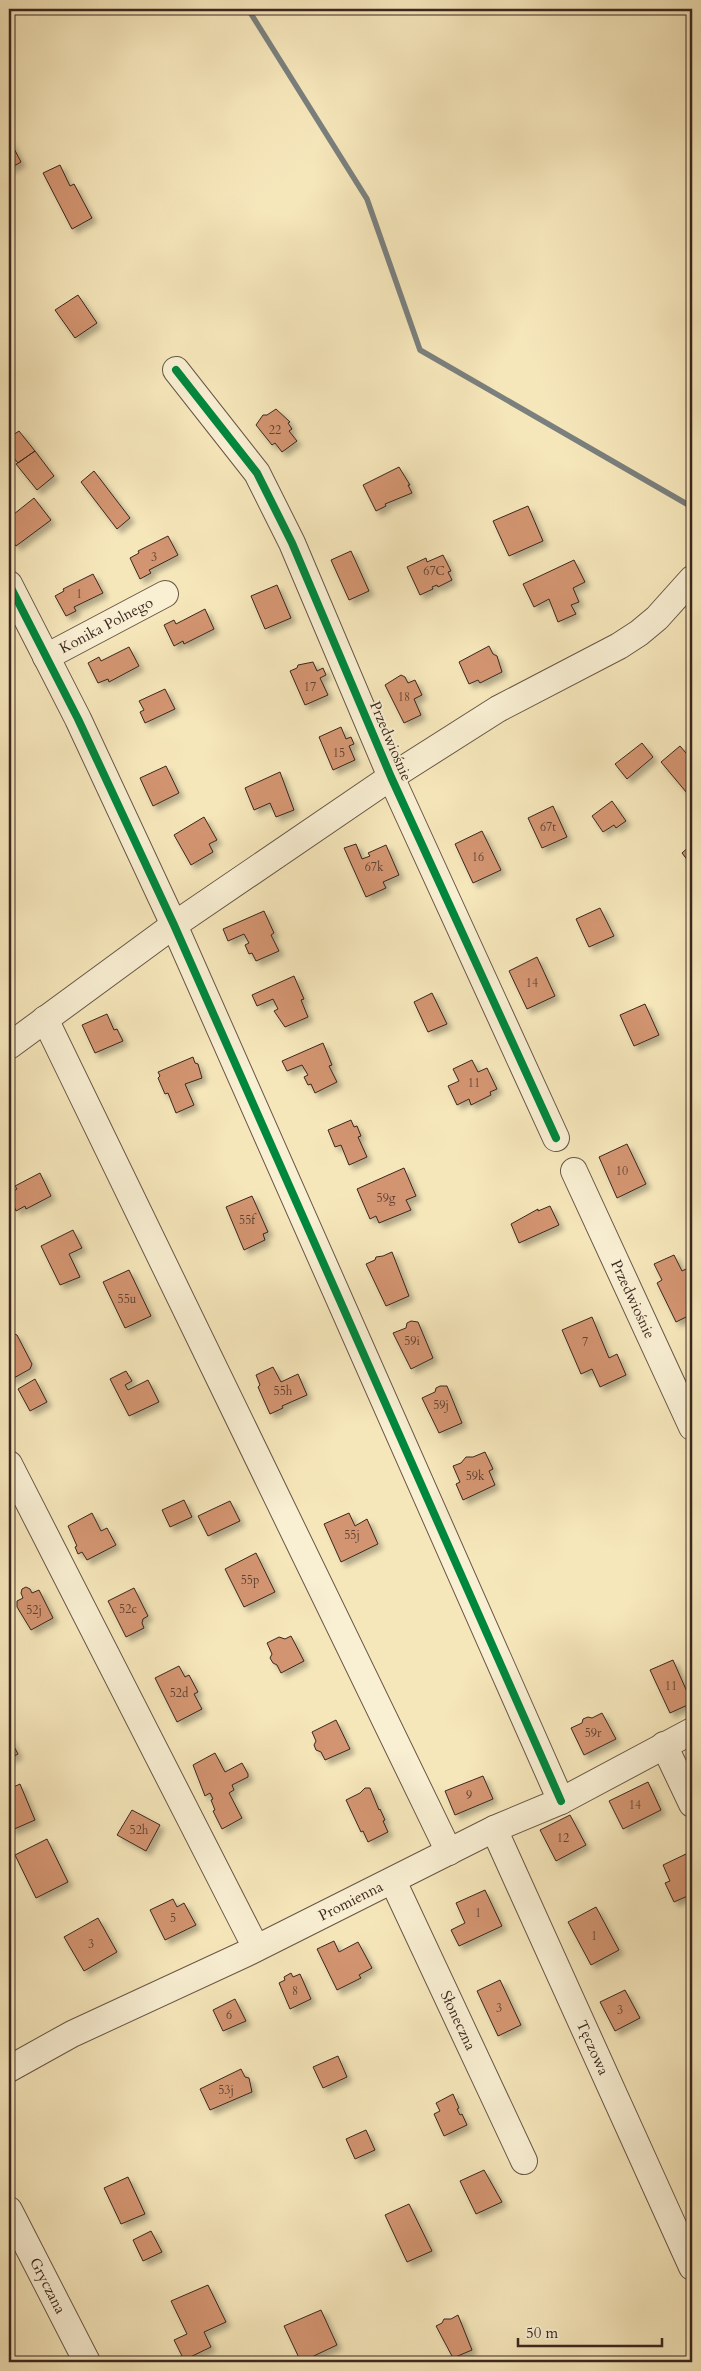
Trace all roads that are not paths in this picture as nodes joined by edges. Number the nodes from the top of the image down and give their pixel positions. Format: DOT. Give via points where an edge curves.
graph roads {
  1 [pos="176,370"];
  2 [pos="692,579"];
  3 [pos="9,584"];
  4 [pos="165,594"];
  5 [pos="46,657"];
  6 [pos="391,777"];
  7 [pos="174,925"];
  8 [pos="45,1019"];
  9 [pos="9,1046"];
  10 [pos="556,1138"];
  11 [pos="574,1171"];
  12 [pos="692,1428"];
  13 [pos="9,1464"];
  14 [pos="692,1731"];
  15 [pos="664,1745"];
  16 [pos="561,1801"];
  17 [pos="692,1804"];
  18 [pos="494,1829"];
  19 [pos="449,1852"];
  20 [pos="393,1881"];
  21 [pos="256,1948"];
  22 [pos="9,2069"];
  23 [pos="524,2160"];
  24 [pos="9,2210"];
  25 [pos="692,2267"];
  26 [pos="87,2362"];
  1 -- 6 [label="street, Przedwiośnie" via="257,473 292,543"];
  2 -- 6 [label="street" via="639,633 498,709"];
  3 -- 5 [label="street"];
  4 -- 5 [label="street, Konika Polnego"];
  5 -- 7 [label="street"];
  6 -- 7 [label="street"];
  6 -- 10 [label="street, Przedwiośnie"];
  7 -- 8 [label="street"];
  7 -- 16 [label="street"];
  8 -- 9 [label="street"];
  8 -- 19 [label="street"];
  11 -- 12 [label="street, Przedwiośnie"];
  13 -- 21 [label="street"];
  14 -- 15 [label="street, Promienna"];
  15 -- 16 [label="street, Promienna"];
  15 -- 17 [label="street"];
  16 -- 18 [label="street, Promienna"];
  18 -- 19 [label="street, Promienna"];
  18 -- 25 [label="street, Tęczowa"];
  19 -- 20 [label="street, Promienna"];
  20 -- 21 [label="street, Promienna"];
  20 -- 23 [label="street, Słoneczna"];
  21 -- 22 [label="street, Promienna" via="72,2034"];
  24 -- 26 [label="street, Gryczana"];
}
